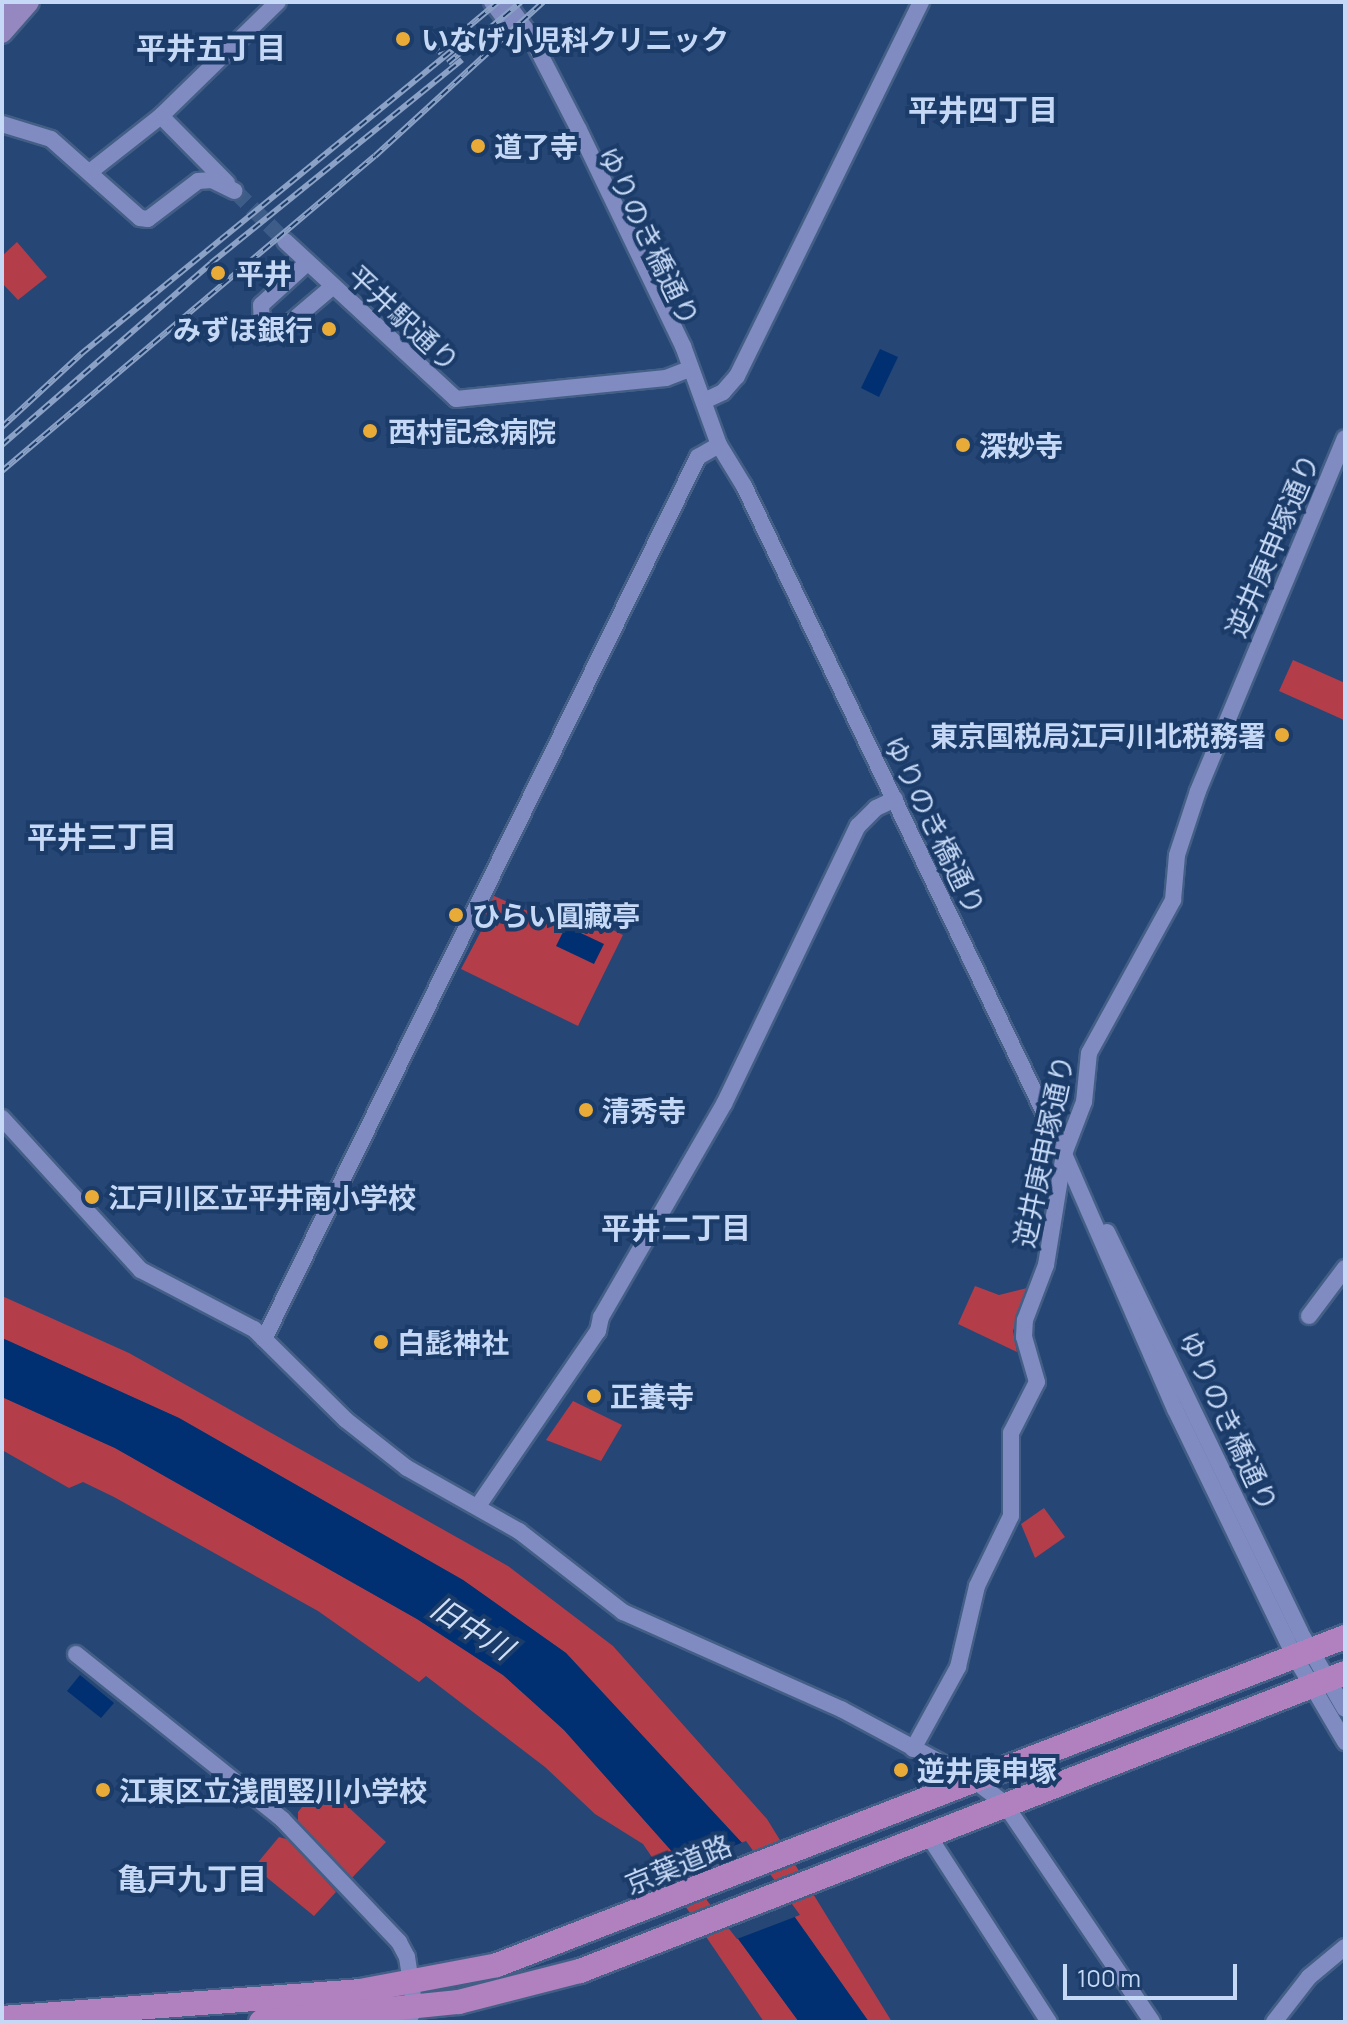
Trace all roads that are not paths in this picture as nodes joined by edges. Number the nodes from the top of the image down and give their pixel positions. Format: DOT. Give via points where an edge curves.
graph roads {
  1 [pos="9,2"];
  2 [pos="29,2"];
  3 [pos="278,2"];
  4 [pos="492,2"];
  5 [pos="506,2"];
  6 [pos="921,2"];
  7 [pos="2,11"];
  8 [pos="2,33"];
  9 [pos="161,116"];
  10 [pos="2,124"];
  11 [pos="196,150"];
  12 [pos="91,171"];
  13 [pos="191,184"];
  14 [pos="285,241"];
  15 [pos="307,263"];
  16 [pos="332,287"];
  17 [pos="689,369"];
  18 [pos="706,404"];
  19 [pos="1345,438"];
  20 [pos="719,445"];
  21 [pos="744,486"];
  22 [pos="895,799"];
  23 [pos="2,1118"];
  24 [pos="1064,1154"];
  25 [pos="1345,1268"];
  26 [pos="1309,1316"];
  27 [pos="264,1339"];
  28 [pos="478,1506"];
  29 [pos="1345,1637"];
  30 [pos="76,1654"];
  31 [pos="1302,1654"];
  32 [pos="1328,1679"];
  33 [pos="1345,1709"];
  34 [pos="1345,1742"];
  35 [pos="913,1749"];
  36 [pos="975,1781"];
  37 [pos="1004,1803"];
  38 [pos="928,1835"];
  39 [pos="1345,1947"];
  40 [pos="411,2005"];
  41 [pos="331,2011"];
  42 [pos="2,2018"];
  43 [pos="261,2022"];
  44 [pos="1049,2022"];
  45 [pos="1152,2022"];
  46 [pos="1274,2022"];
  1 -- 7 [label="main road"];
  2 -- 8 [label="main road"];
  3 -- 9 [label="street"];
  4 -- 17 [label="street, ゆりのき橋通り" via="541,73"];
  5 -- 17 [label="street, ゆりのき橋通り" via="560,90"];
  6 -- 18 [label="street" via="737,376"];
  9 -- 11 [label="street"];
  9 -- 12 [label="street"];
  10 -- 12 [label="street" via="51,139"];
  11 -- 13 [label="street"];
  11 -- 13 [label="street" via="235,191 212,180"];
  12 -- 13 [label="street" via="144,219"];
  14 -- 15 [label="street, 平井駅通り"];
  15 -- 16 [label="street, 平井駅通り"];
  15 -- 16 [label="street" via="261,305 262,322 274,329 285,327"];
  16 -- 17 [label="street, 平井駅通り" via="456,399 666,378"];
  17 -- 18 [label="street, ゆりのき橋通り"];
  18 -- 20 [label="street"];
  18 -- 21 [label="street" via="718,418"];
  19 -- 24 [label="street, 逆井庚申塚通り" via="1198,791 1177,855 1173,900 1089,1053 1084,1102"];
  20 -- 21 [label="street"];
  20 -- 27 [label="street" via="698,457"];
  21 -- 22 [label="street, ゆりのき橋通り"];
  22 -- 24 [label="street, ゆりのき橋通り"];
  22 -- 28 [label="street" via="869,813 858,826 724,1104 601,1317 598,1331"];
  23 -- 27 [label="street" via="141,1270 241,1319"];
  24 -- 31 [label="street, ゆりのき橋通り" via="1139,1332"];
  24 -- 35 [label="street, 逆井庚申塚通り" via="1046,1265 1024,1329 1037,1382 1011,1433 1011,1516 977,1586 958,1667"];
  25 -- 26 [label="street"];
  27 -- 28 [label="street" via="346,1420 407,1468"];
  28 -- 35 [label="street" via="559,1560 623,1612 782,1681"];
  29 -- 31 [label="highway, 京葉道路"];
  30 -- 40 [label="street" via="282,1819 399,1942 407,1957"];
  31 -- 32 [label="street, ゆりのき橋通り"];
  31 -- 36 [label="highway, 京葉道路"];
  32 -- 33 [label="street"];
  32 -- 34 [label="street"];
  32 -- 37 [label="highway, 京葉道路"];
  35 -- 36 [label="street"];
  36 -- 37 [label="street"];
  36 -- 40 [label="highway, 京葉道路"];
  37 -- 38 [label="highway, 京葉道路"];
  37 -- 45 [label="street"];
  38 -- 40 [label="highway, 京葉道路" via="580,1971 508,1992"];
  38 -- 44 [label="street"];
  39 -- 46 [label="street" via="1309,1977"];
  40 -- 41 [label="highway, 京葉道路"];
  41 -- 42 [label="highway, 京葉道路"];
  41 -- 43 [label="highway, 京葉道路"];
}
